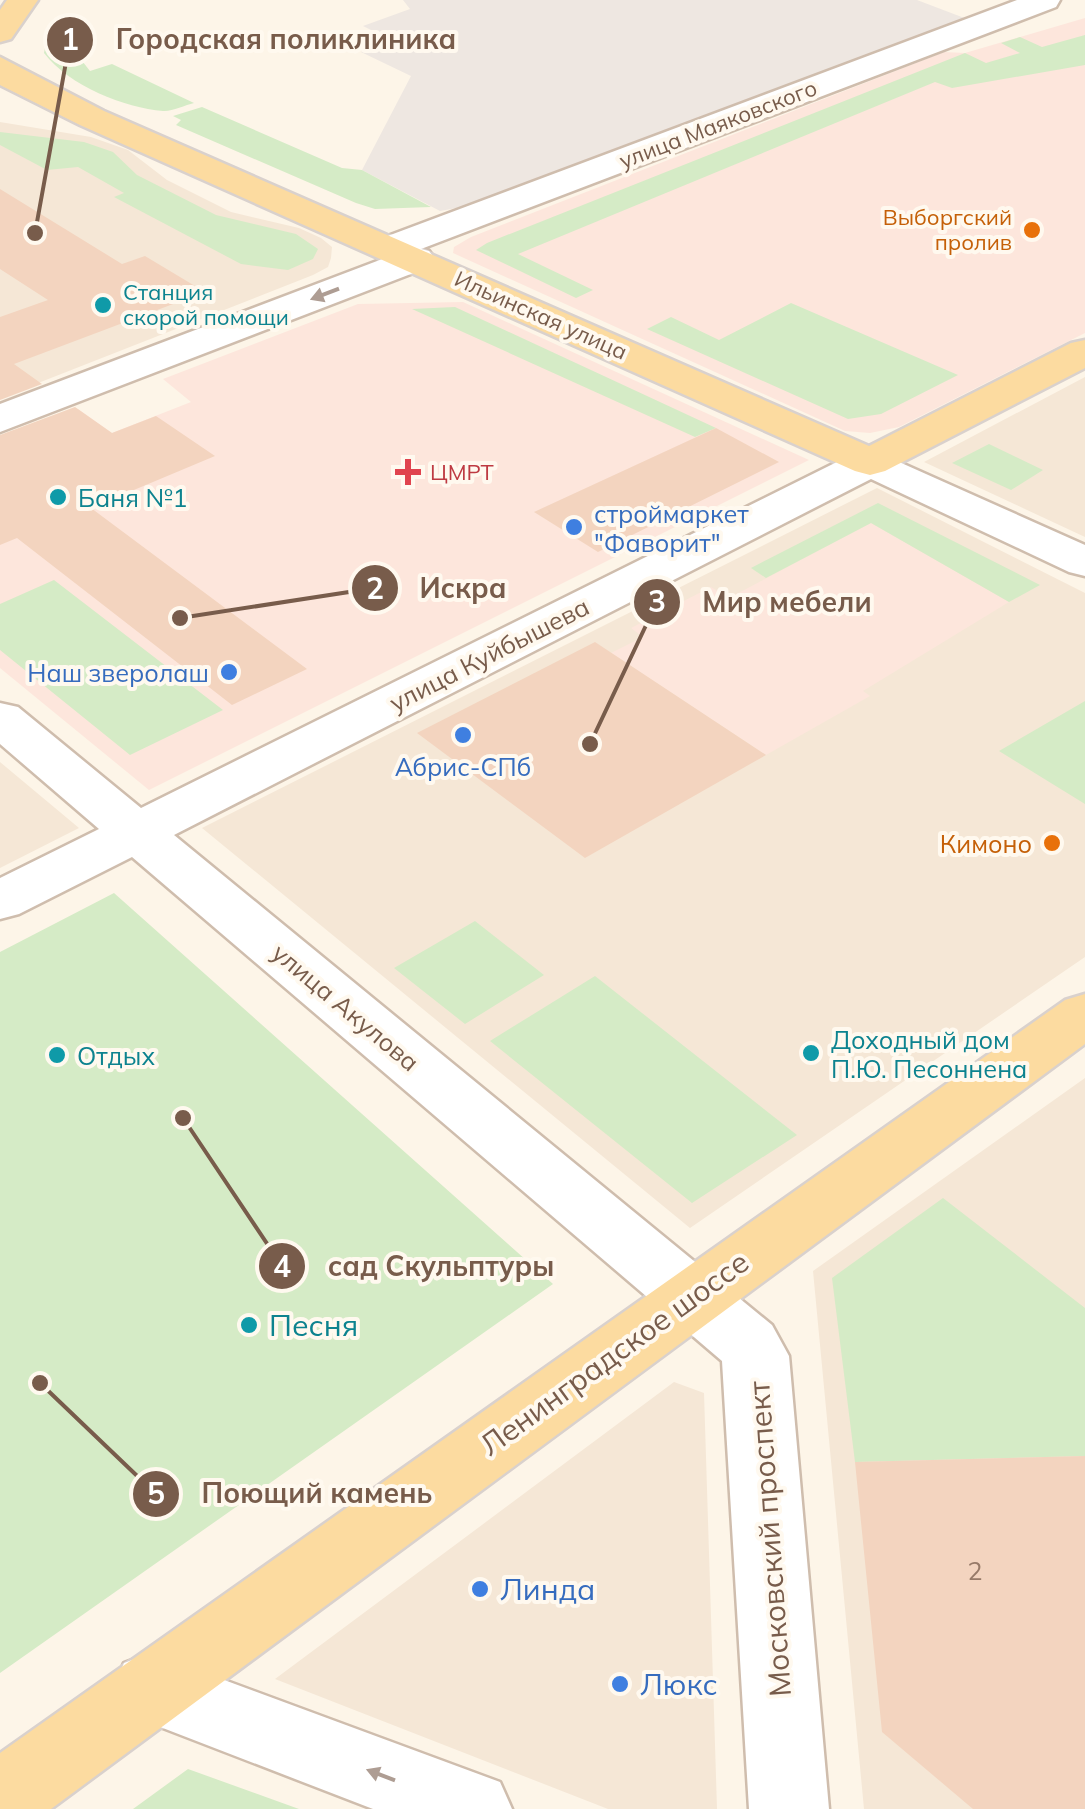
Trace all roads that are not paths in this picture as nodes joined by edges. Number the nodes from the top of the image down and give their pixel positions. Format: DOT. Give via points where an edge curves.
graph roads {
  1 [pos="23,0"];
  2 [pos="1045,0"];
  3 [pos="0,32"];
  4 [pos="0,67"];
  5 [pos="0,108"];
  6 [pos="92,118"];
  7 [pos="403,253"];
  8 [pos="1085,352"];
  9 [pos="0,419"];
  10 [pos="870,462"];
  11 [pos="1085,562"];
  12 [pos="0,718"];
  13 [pos="136,832"];
  14 [pos="0,901"];
  15 [pos="1085,1014"];
  16 [pos="692,1296"];
  17 [pos="151,1688"];
  18 [pos="0,1800"];
  19 [pos="472,1809"];
  20 [pos="789,1809"];
  1 -- 3 [label="main road"];
  2 -- 7 [label="street, улица Маяковского"];
  4 -- 6 [label="main road, Ильинская улица"];
  5 -- 6 [label="main road"];
  6 -- 7 [label="main road, Ильинская улица"];
  7 -- 9 [label="street, улица Маяковского, one-way"];
  7 -- 10 [label="main road, Ильинская улица"];
  8 -- 10 [label="main road, улица Куйбышева"];
  10 -- 11 [label="street, Ильинская улица"];
  10 -- 13 [label="street, улица Куйбышева"];
  12 -- 13 [label="street, улица Акулова"];
  13 -- 14 [label="street, улица Куйбышева"];
  13 -- 16 [label="street, улица Акулова"];
  15 -- 16 [label="main road, Ленинградское шоссе"];
  16 -- 17 [label="main road, Ленинградское шоссе"];
  16 -- 20 [label="street, Московский проспект" via="756,1356"];
  17 -- 18 [label="main road, Ленинградское шоссе"];
  19 -- 17 [label="street, one-way"];
}
